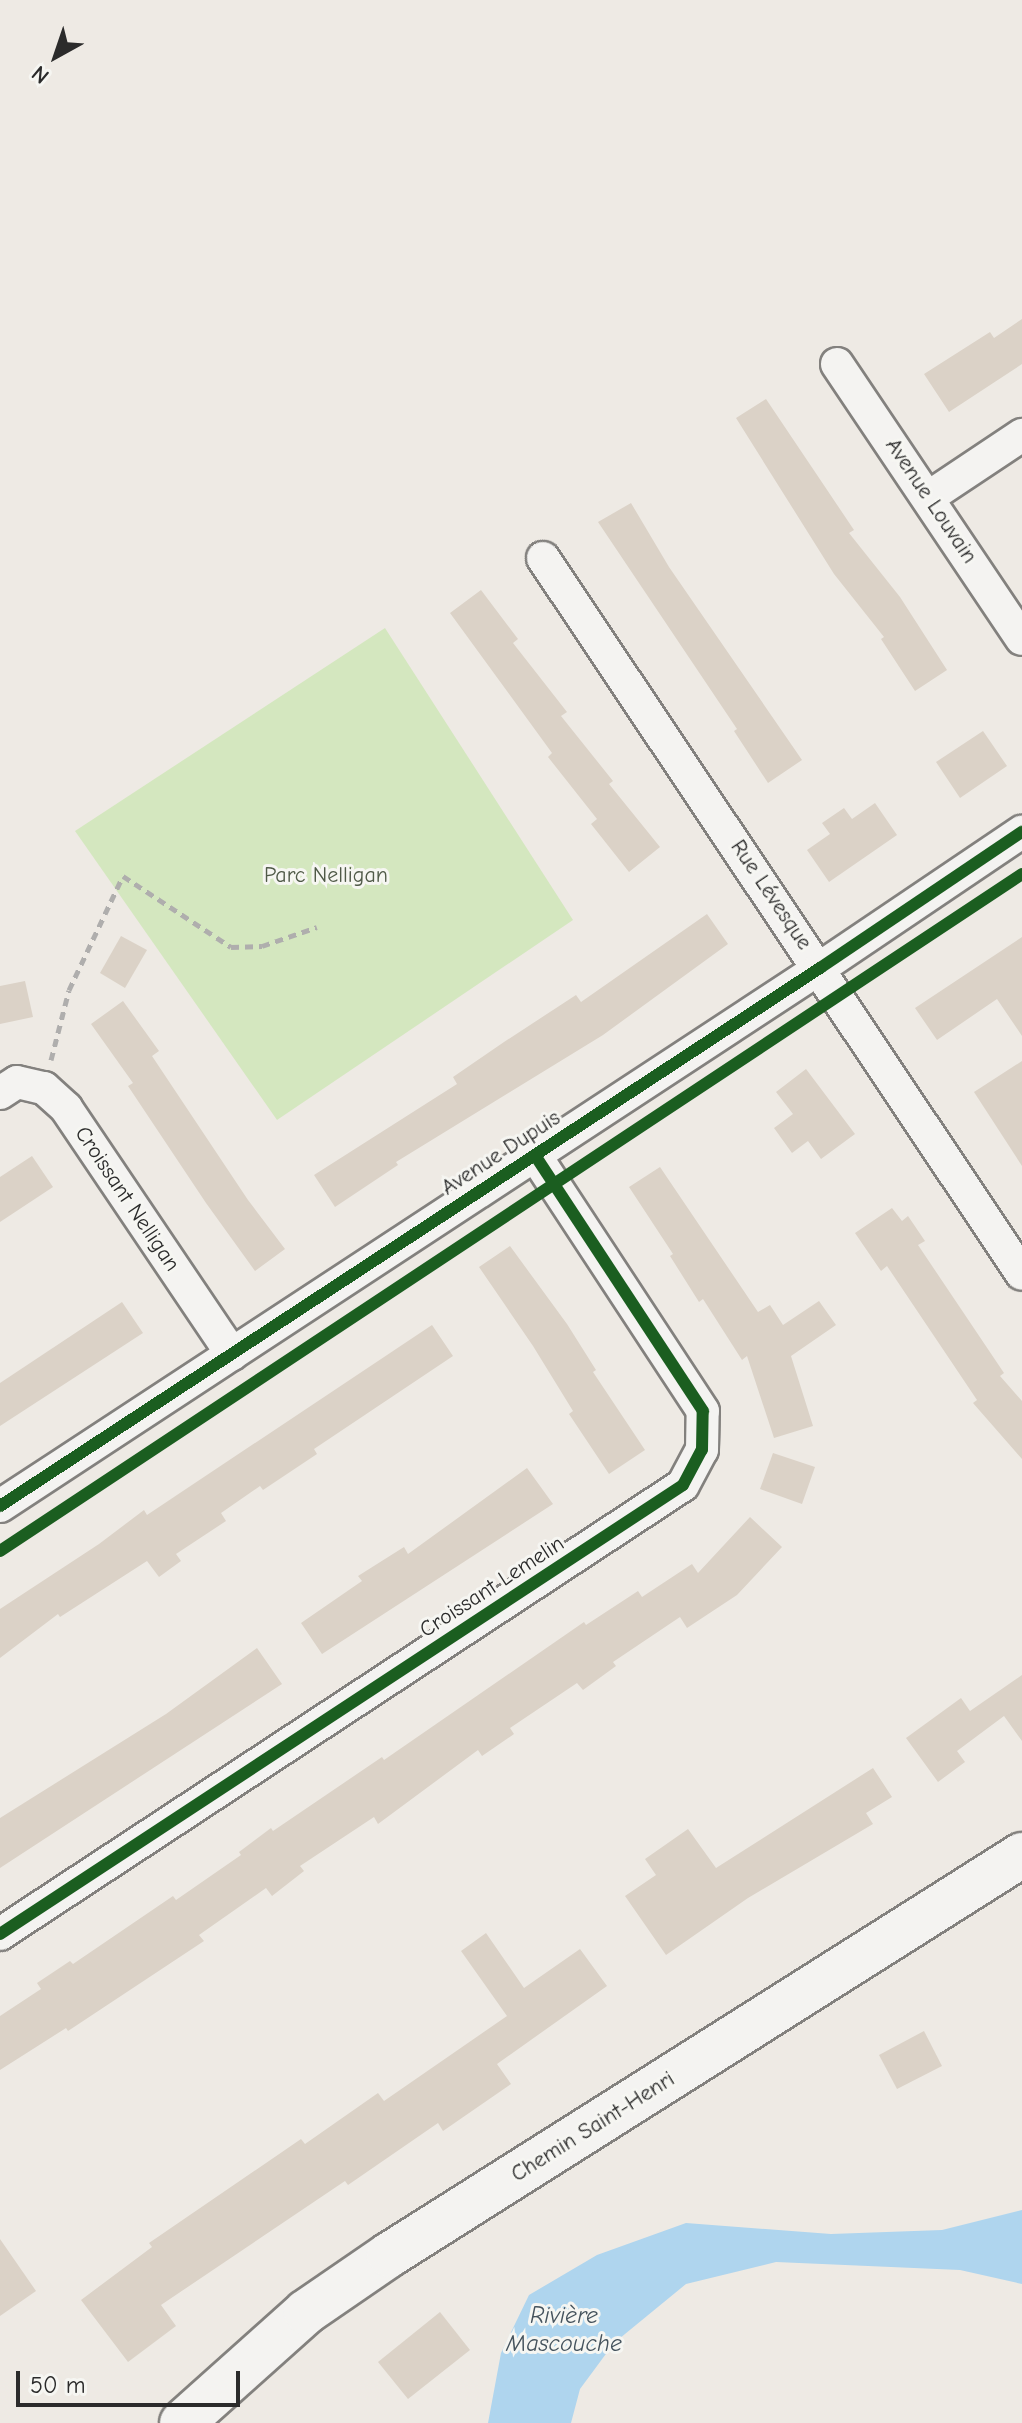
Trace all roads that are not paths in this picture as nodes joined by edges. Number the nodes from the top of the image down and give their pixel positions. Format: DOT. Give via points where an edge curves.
graph roads {
  1 [pos="837,364"];
  2 [pos="1022,435"];
  3 [pos="929,497"];
  4 [pos="543,558"];
  5 [pos="1022,639"];
  6 [pos="1022,832"];
  7 [pos="820,968"];
  8 [pos="0,1093"];
  9 [pos="535,1155"];
  10 [pos="1022,1274"];
  11 [pos="232,1354"];
  12 [pos="0,1506"];
  13 [pos="1022,1855"];
  14 [pos="0,1934"];
  15 [pos="182,2423"];
  1 -- 3 [label="street, Avenue Louvain"];
  2 -- 3 [label="street"];
  3 -- 5 [label="street, Avenue Louvain"];
  4 -- 7 [label="street, Rue Lévesque"];
  6 -- 7 [label="street, Avenue Dupuis"];
  7 -- 9 [label="street, Avenue Dupuis"];
  7 -- 10 [label="street, Rue Lévesque"];
  8 -- 11 [label="street, Croissant Nelligan" via="17,1082 44,1088 66,1108"];
  9 -- 11 [label="street, Avenue Dupuis"];
  9 -- 14 [label="street, Croissant Lemelin" via="703,1411 702,1450 683,1485"];
  11 -- 12 [label="street, Avenue Dupuis"];
  13 -- 15 [label="main road, Chemin Saint-Henri" via="389,2255 306,2312"];
}
